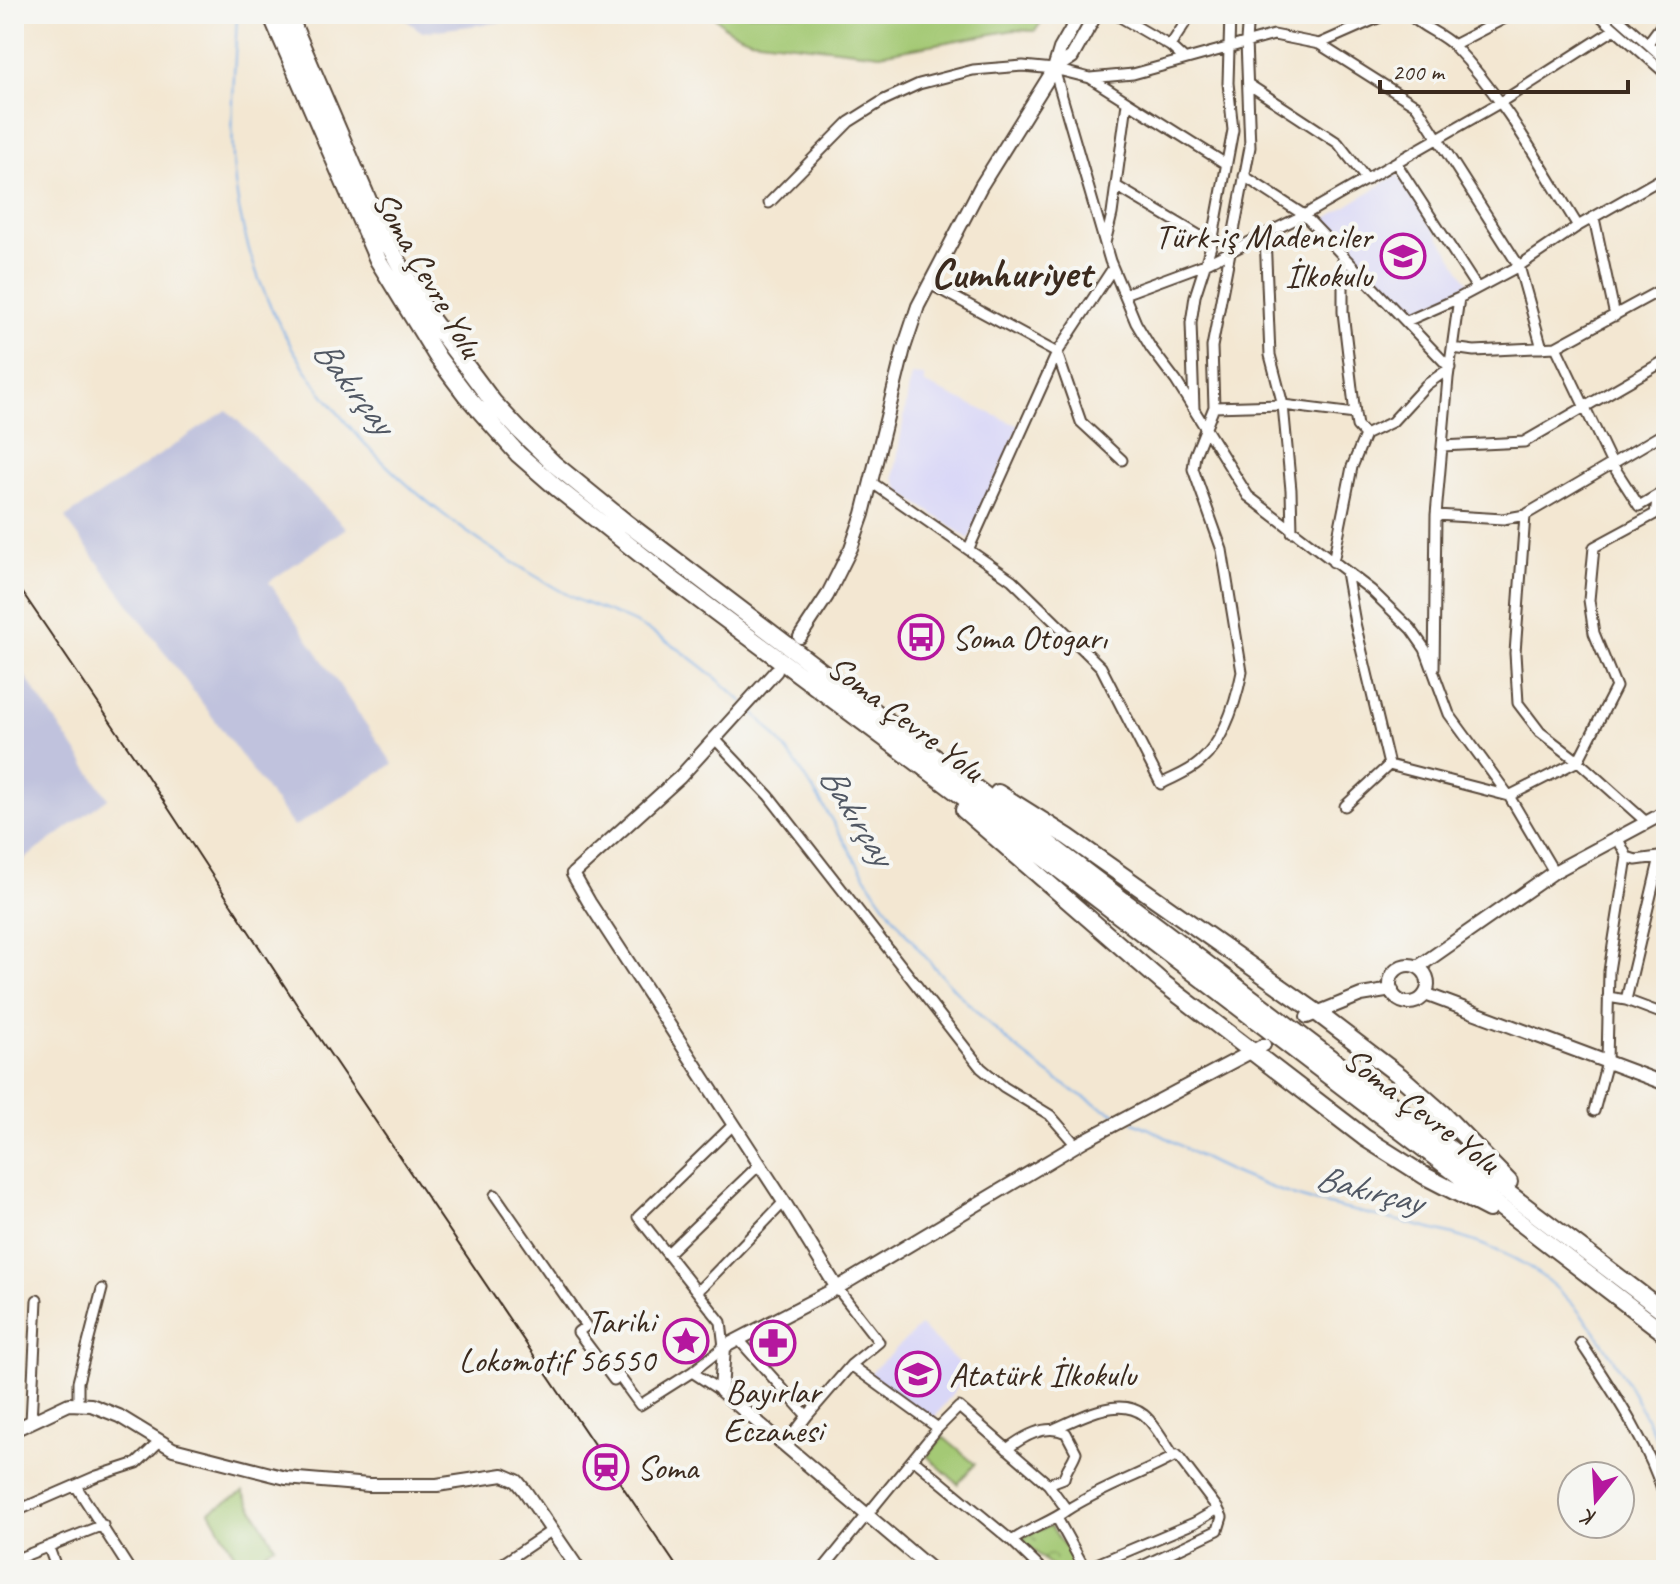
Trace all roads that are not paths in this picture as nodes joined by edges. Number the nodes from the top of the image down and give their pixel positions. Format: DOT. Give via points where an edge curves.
graph roads {
  1 [pos="271,14"];
  2 [pos="288,14"];
  3 [pos="1080,14"];
  4 [pos="1096,14"];
  5 [pos="1115,14"];
  6 [pos="1191,14"];
  7 [pos="1230,14"];
  8 [pos="1248,14"];
  9 [pos="1387,14"];
  10 [pos="1409,14"];
  11 [pos="1598,14"];
  12 [pos="1614,14"];
  13 [pos="1510,15"];
  14 [pos="1666,19"];
  15 [pos="1615,29"];
  16 [pos="1246,41"];
  17 [pos="1648,43"];
  18 [pos="1319,44"];
  19 [pos="1229,45"];
  20 [pos="1453,45"];
  21 [pos="1170,46"];
  22 [pos="1183,58"];
  23 [pos="1666,60"];
  24 [pos="1054,69"];
  25 [pos="1666,74"];
  26 [pos="1090,78"];
  27 [pos="1248,84"];
  28 [pos="1501,102"];
  29 [pos="1127,103"];
  30 [pos="1439,139"];
  31 [pos="1396,163"];
  32 [pos="1226,164"];
  33 [pos="1244,176"];
  34 [pos="1666,176"];
  35 [pos="1367,180"];
  36 [pos="1116,186"];
  37 [pos="769,203"];
  38 [pos="1304,215"];
  39 [pos="1594,218"];
  40 [pos="1578,226"];
  41 [pos="1265,235"];
  42 [pos="1105,243"];
  43 [pos="1212,243"];
  44 [pos="1230,253"];
  45 [pos="1343,255"];
  46 [pos="1205,264"];
  47 [pos="1519,266"];
  48 [pos="1113,268"];
  49 [pos="930,284"];
  50 [pos="1666,287"];
  51 [pos="1477,288"];
  52 [pos="1124,294"];
  53 [pos="1459,298"];
  54 [pos="1615,316"];
  55 [pos="1407,321"];
  56 [pos="1556,347"];
  57 [pos="1453,348"];
  58 [pos="1542,348"];
  59 [pos="1057,353"];
  60 [pos="1666,360"];
  61 [pos="1450,368"];
  62 [pos="1283,405"];
  63 [pos="1214,407"];
  64 [pos="1584,407"];
  65 [pos="1194,411"];
  66 [pos="1355,414"];
  67 [pos="1205,430"];
  68 [pos="1666,432"];
  69 [pos="1365,435"];
  70 [pos="1442,446"];
  71 [pos="1122,460"];
  72 [pos="1612,464"];
  73 [pos="871,482"];
  74 [pos="1662,493"];
  75 [pos="1436,515"];
  76 [pos="1525,515"];
  77 [pos="1292,532"];
  78 [pos="969,548"];
  79 [pos="1333,562"];
  80 [pos="1346,572"];
  81 [pos="800,637"];
  82 [pos="1434,672"];
  83 [pos="772,675"];
  84 [pos="889,733"];
  85 [pos="715,739"];
  86 [pos="1578,761"];
  87 [pos="1389,765"];
  88 [pos="1509,796"];
  89 [pos="1666,805"];
  90 [pos="1345,806"];
  91 [pos="1666,812"];
  92 [pos="1645,821"];
  93 [pos="1617,837"];
  94 [pos="1627,857"];
  95 [pos="1663,857"];
  96 [pos="1554,872"];
  97 [pos="1418,967"];
  98 [pos="1392,990"];
  99 [pos="1425,994"];
  100 [pos="1608,997"];
  101 [pos="1626,1000"];
  102 [pos="1312,1014"];
  103 [pos="1666,1015"];
  104 [pos="1259,1048"];
  105 [pos="1607,1062"];
  106 [pos="1666,1084"];
  107 [pos="1594,1111"];
  108 [pos="733,1125"];
  109 [pos="1079,1143"];
  110 [pos="759,1165"];
  111 [pos="495,1195"];
  112 [pos="784,1202"];
  113 [pos="1544,1241"];
  114 [pos="1578,1246"];
  115 [pos="668,1253"];
  116 [pos="837,1288"];
  117 [pos="102,1289"];
  118 [pos="698,1291"];
  119 [pos="37,1300"];
  120 [pos="1666,1313"];
  121 [pos="1666,1334"];
  122 [pos="740,1341"];
  123 [pos="1581,1343"];
  124 [pos="724,1347"];
  125 [pos="851,1365"];
  126 [pos="692,1372"];
  127 [pos="721,1391"];
  128 [pos="78,1405"];
  129 [pos="807,1416"];
  130 [pos="31,1422"];
  131 [pos="938,1428"];
  132 [pos="1054,1429"];
  133 [pos="14,1430"];
  134 [pos="160,1441"];
  135 [pos="785,1445"];
  136 [pos="1007,1449"];
  137 [pos="1174,1456"];
  138 [pos="913,1459"];
  139 [pos="1048,1484"];
  140 [pos="76,1486"];
  141 [pos="1666,1501"];
  142 [pos="1218,1509"];
  143 [pos="1067,1510"];
  144 [pos="14,1512"];
  145 [pos="865,1515"];
  146 [pos="1057,1518"];
  147 [pos="103,1525"];
  148 [pos="551,1531"];
  149 [pos="1012,1541"];
  150 [pos="49,1548"];
  151 [pos="14,1560"];
  152 [pos="1083,1569"];
  153 [pos="57,1570"];
  154 [pos="130,1570"];
  155 [pos="493,1570"];
  156 [pos="579,1570"];
  157 [pos="822,1570"];
  158 [pos="932,1570"];
  159 [pos="1042,1570"];
  160 [pos="1134,1570"];
  1 -- 84 [label="highway, Soma Çevre Yolu" via="378,260 466,395 518,454 557,488 669,577"];
  2 -- 84 [label="highway, Soma Çevre Yolu" via="382,233 428,315 493,402 587,492"];
  3 -- 24 [label="main road"];
  4 -- 24 [label="main road" via="1072,57"];
  5 -- 21 [label="street"];
  6 -- 21 [label="street"];
  7 -- 19 [label="street"];
  8 -- 16 [label="street"];
  9 -- 18 [label="street"];
  10 -- 20 [label="street"];
  11 -- 15 [label="street"];
  12 -- 17 [label="street"];
  13 -- 20 [label="street"];
  14 -- 17 [label="street"];
  15 -- 25 [label="street"];
  15 -- 28 [label="street"];
  16 -- 18 [label="street" via="1274,35"];
  16 -- 19 [label="street"];
  16 -- 27 [label="street"];
  17 -- 23 [label="street"];
  18 -- 30 [label="street" via="1417,106"];
  19 -- 22 [label="street"];
  19 -- 32 [label="street" via="1233,130"];
  20 -- 28 [label="street"];
  21 -- 22 [label="street"];
  22 -- 26 [label="street" via="1133,74"];
  24 -- 26 [label="street"];
  24 -- 37 [label="street" via="973,70 884,100 849,122"];
  24 -- 42 [label="street"];
  24 -- 49 [label="main road" via="981,186"];
  26 -- 29 [label="street"];
  27 -- 33 [label="street" via="1250,147"];
  27 -- 35 [label="street" via="1338,143"];
  28 -- 30 [label="street"];
  28 -- 40 [label="street"];
  29 -- 32 [label="street"];
  29 -- 36 [label="street"];
  30 -- 31 [label="street"];
  30 -- 47 [label="street"];
  31 -- 35 [label="street"];
  31 -- 51 [label="street"];
  32 -- 43 [label="street"];
  33 -- 38 [label="street"];
  33 -- 44 [label="street"];
  34 -- 39 [label="street"];
  35 -- 38 [label="street"];
  36 -- 42 [label="street"];
  36 -- 43 [label="street"];
  38 -- 41 [label="street"];
  38 -- 45 [label="street"];
  39 -- 40 [label="street"];
  39 -- 54 [label="street"];
  40 -- 47 [label="street"];
  41 -- 44 [label="street"];
  41 -- 62 [label="street" via="1270,355"];
  42 -- 48 [label="street"];
  43 -- 46 [label="street"];
  44 -- 46 [label="street"];
  44 -- 63 [label="street" via="1212,347"];
  45 -- 55 [label="street"];
  45 -- 66 [label="street" via="1343,312"];
  46 -- 52 [label="street"];
  46 -- 65 [label="street" via="1191,323"];
  47 -- 51 [label="street"];
  47 -- 58 [label="street"];
  48 -- 52 [label="street"];
  48 -- 59 [label="street"];
  49 -- 59 [label="street"];
  49 -- 73 [label="main road" via="904,348"];
  50 -- 54 [label="street"];
  51 -- 53 [label="street"];
  52 -- 65 [label="street" via="1136,323"];
  53 -- 55 [label="street"];
  53 -- 57 [label="street"];
  54 -- 56 [label="street"];
  55 -- 61 [label="street"];
  56 -- 58 [label="street"];
  56 -- 64 [label="street"];
  57 -- 58 [label="street"];
  57 -- 61 [label="street"];
  59 -- 71 [label="street" via="1081,422"];
  59 -- 78 [label="street"];
  60 -- 64 [label="street"];
  61 -- 69 [label="street" via="1392,422"];
  61 -- 70 [label="street"];
  62 -- 63 [label="street"];
  62 -- 66 [label="street"];
  62 -- 77 [label="street"];
  63 -- 67 [label="street"];
  64 -- 70 [label="street" via="1524,442"];
  64 -- 72 [label="street"];
  65 -- 67 [label="street"];
  66 -- 69 [label="street"];
  67 -- 77 [label="street" via="1248,496"];
  67 -- 78 [label="street" via="1193,469 1222,550 1242,672 1220,735 1188,771 1161,784 1101,667 1012,580"];
  68 -- 72 [label="street"];
  69 -- 79 [label="street" via="1352,467"];
  70 -- 75 [label="street"];
  72 -- 74 [label="street" via="1639,506"];
  72 -- 76 [label="street"];
  73 -- 78 [label="street"];
  73 -- 81 [label="main road" via="851,548"];
  74 -- 86 [label="street" via="1655,514 1594,547 1592,622 1616,687"];
  75 -- 76 [label="street"];
  75 -- 82 [label="street"];
  76 -- 86 [label="street" via="1515,653 1518,703 1540,732"];
  77 -- 79 [label="street"];
  79 -- 80 [label="street"];
  80 -- 82 [label="street" via="1411,629"];
  80 -- 87 [label="street"];
  82 -- 88 [label="street" via="1449,714"];
  83 -- 85 [label="main road"];
  84 -- 102 [label="highway" via="1068,837"];
  84 -- 104 [label="highway" via="1163,983"];
  84 -- 113 [label="highway, Soma Çevre Yolu" via="993,819"];
  84 -- 114 [label="highway, Soma Çevre Yolu"];
  85 -- 108 [label="main road" via="573,874"];
  85 -- 109 [label="street" via="769,796 981,1068 1050,1115"];
  86 -- 88 [label="street"];
  86 -- 92 [label="street"];
  87 -- 88 [label="street"];
  87 -- 90 [label="street"];
  88 -- 96 [label="street"];
  89 -- 92 [label="main road"];
  91 -- 92 [label="main road"];
  92 -- 93 [label="main road"];
  93 -- 94 [label="street"];
  93 -- 96 [label="main road"];
  94 -- 95 [label="street"];
  94 -- 100 [label="street"];
  95 -- 101 [label="street"];
  96 -- 97 [label="main road"];
  97 -- 98 [label="main road" via="1397,970"];
  97 -- 99 [label="main road" via="1426,976"];
  98 -- 99 [label="main road" via="1410,1003"];
  98 -- 102 [label="main road" via="1361,995"];
  99 -- 105 [label="main road"];
  100 -- 101 [label="street"];
  100 -- 105 [label="street"];
  101 -- 103 [label="street"];
  102 -- 114 [label="highway" via="1400,1076"];
  104 -- 109 [label="main road"];
  104 -- 113 [label="highway" via="1365,1138"];
  105 -- 106 [label="main road"];
  105 -- 107 [label="street"];
  108 -- 110 [label="main road"];
  108 -- 115 [label="street" via="638,1217"];
  109 -- 116 [label="main road"];
  110 -- 112 [label="main road"];
  110 -- 115 [label="street"];
  111 -- 126 [label="street" via="586,1326 578,1332 640,1405"];
  112 -- 116 [label="main road"];
  112 -- 118 [label="street"];
  113 -- 121 [label="highway, Soma Çevre Yolu"];
  114 -- 120 [label="highway, Soma Çevre Yolu"];
  115 -- 118 [label="street"];
  116 -- 122 [label="main road"];
  116 -- 125 [label="street" via="879,1342"];
  117 -- 128 [label="street" via="78,1382"];
  118 -- 124 [label="street" via="721,1322"];
  119 -- 130 [label="street"];
  122 -- 124 [label="main road"];
  122 -- 129 [label="street"];
  123 -- 141 [label="street" via="1624,1407"];
  124 -- 126 [label="street"];
  124 -- 127 [label="main road"];
  125 -- 129 [label="street"];
  125 -- 131 [label="street"];
  126 -- 127 [label="street"];
  127 -- 135 [label="main road"];
  128 -- 130 [label="main road" via="69,1404"];
  128 -- 134 [label="main road" via="119,1416"];
  129 -- 135 [label="street"];
  130 -- 133 [label="main road"];
  131 -- 136 [label="street" via="959,1407"];
  131 -- 138 [label="street"];
  132 -- 136 [label="street"];
  132 -- 137 [label="street" via="1100,1410 1121,1408 1143,1414"];
  132 -- 139 [label="street" via="1066,1433 1076,1452 1064,1478"];
  134 -- 140 [label="street" via="137,1463"];
  134 -- 148 [label="main road" via="219,1463 286,1478 437,1485 503,1475 517,1481"];
  135 -- 145 [label="main road"];
  136 -- 139 [label="street"];
  137 -- 142 [label="street" via="1183,1460"];
  137 -- 143 [label="street"];
  138 -- 145 [label="street"];
  138 -- 149 [label="street"];
  139 -- 143 [label="street"];
  140 -- 144 [label="street"];
  140 -- 147 [label="street"];
  142 -- 152 [label="street"];
  142 -- 160 [label="street" via="1218,1530"];
  143 -- 146 [label="street"];
  145 -- 157 [label="street"];
  145 -- 158 [label="main road"];
  146 -- 149 [label="street"];
  146 -- 152 [label="street"];
  147 -- 150 [label="street"];
  147 -- 154 [label="street"];
  148 -- 155 [label="street"];
  148 -- 156 [label="main road"];
  149 -- 159 [label="street"];
  150 -- 151 [label="street"];
  150 -- 153 [label="street"];
}
